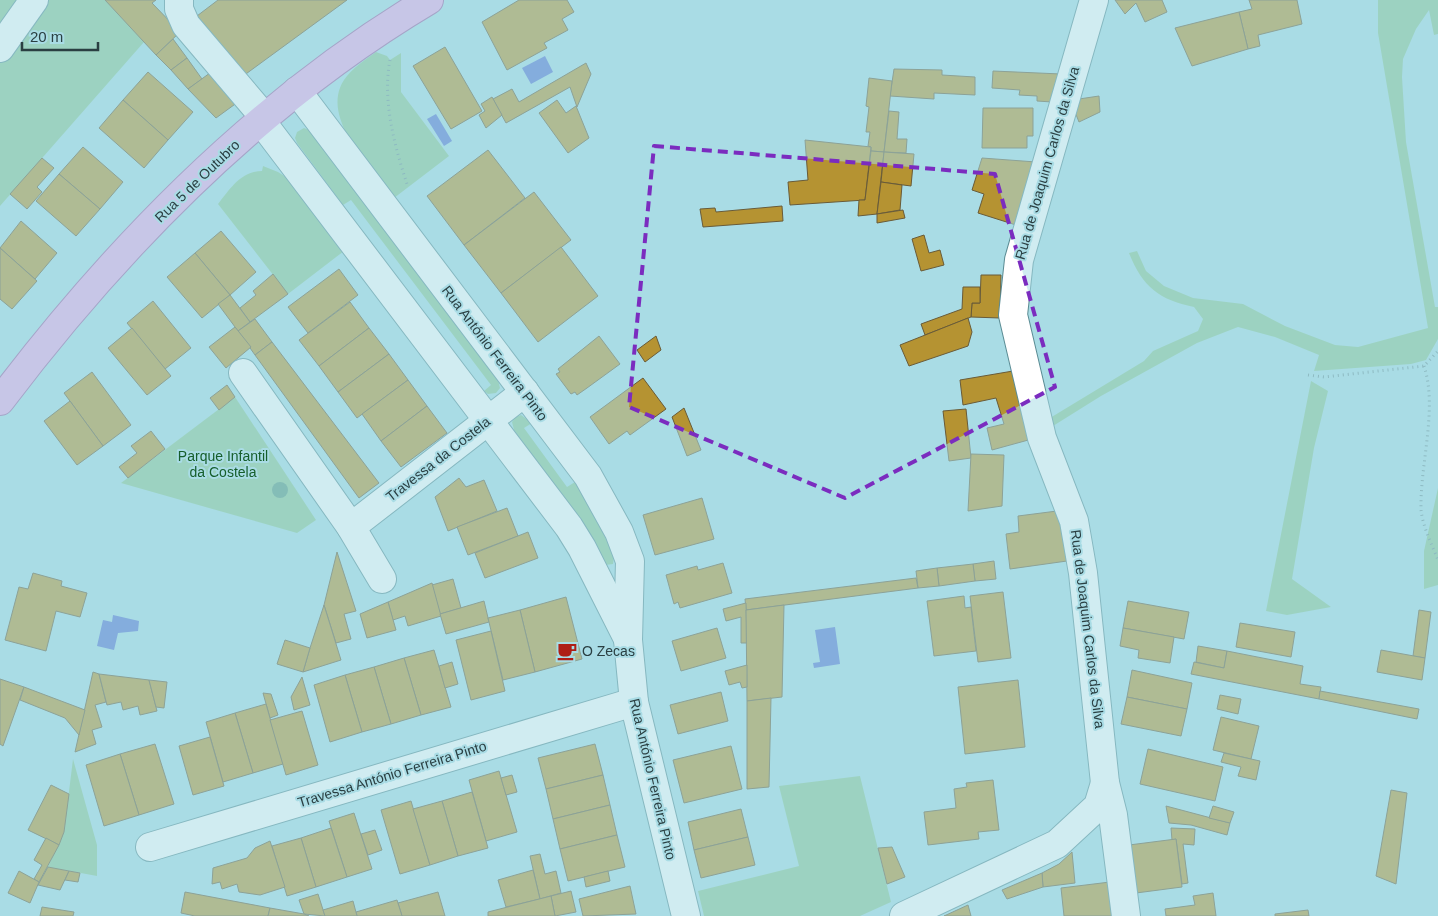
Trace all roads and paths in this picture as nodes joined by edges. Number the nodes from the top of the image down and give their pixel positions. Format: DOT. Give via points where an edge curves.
graph roads {
  1 [pos="34,0"];
  2 [pos="178,0"];
  3 [pos="429,0"];
  4 [pos="1094,0"];
  5 [pos="0,48"];
  6 [pos="390,60"];
  7 [pos="297,91"];
  8 [pos="263,120"];
  9 [pos="408,187"];
  10 [pos="1438,351"];
  11 [pos="1424,366"];
  12 [pos="243,373"];
  13 [pos="1308,375"];
  14 [pos="525,392"];
  15 [pos="0,401"];
  16 [pos="488,420"];
  17 [pos="351,527"];
  18 [pos="1438,560"];
  19 [pos="382,579"];
  20 [pos="628,640"];
  21 [pos="634,702"];
  22 [pos="1105,783"];
  23 [pos="150,847"];
  24 [pos="686,916"];
  25 [pos="904,916"];
  26 [pos="1126,916"];
  1 -- 5 [label="street"];
  2 -- 8 [label="street, Rua António Ferreira Pinto" via="186,25"];
  3 -- 7 [label="main road, Rua 5 de Outubro" via="378,31"];
  4 -- 22 [label="street, Rua de Joaquim Carlos da Silva" via="1019,260 1013,315 1042,438 1074,522 1083,573"];
  6 -- 9 [label="path" via="388,91 391,117"];
  7 -- 8 [label="main road, Rua 5 de Outubro"];
  7 -- 14 [label="street, Rua António Ferreira Pinto"];
  8 -- 15 [label="main road, Rua 5 de Outubro" via="122,256 66,318"];
  8 -- 16 [label="street, Rua António Ferreira Pinto"];
  10 -- 11 [label="path"];
  11 -- 13 [label="path" via="1324,377"];
  11 -- 18 [label="path" via="1430,377 1433,418 1421,510"];
  12 -- 17 [label="street"];
  14 -- 16 [label="street, Travessa da Costela"];
  14 -- 20 [label="street, Rua António Ferreira Pinto" via="588,476 619,532 630,561"];
  16 -- 17 [label="street, Travessa da Costela"];
  16 -- 20 [label="street, Rua António Ferreira Pinto" via="582,548"];
  17 -- 19 [label="street"];
  20 -- 21 [label="street, Rua António Ferreira Pinto"];
  21 -- 23 [label="street, Travessa António Ferreira Pinto"];
  21 -- 24 [label="street, Rua António Ferreira Pinto"];
  22 -- 25 [label="street" via="1098,806 1057,844"];
  22 -- 26 [label="street, Rua de Joaquim Carlos da Silva" via="1113,815"];
}
